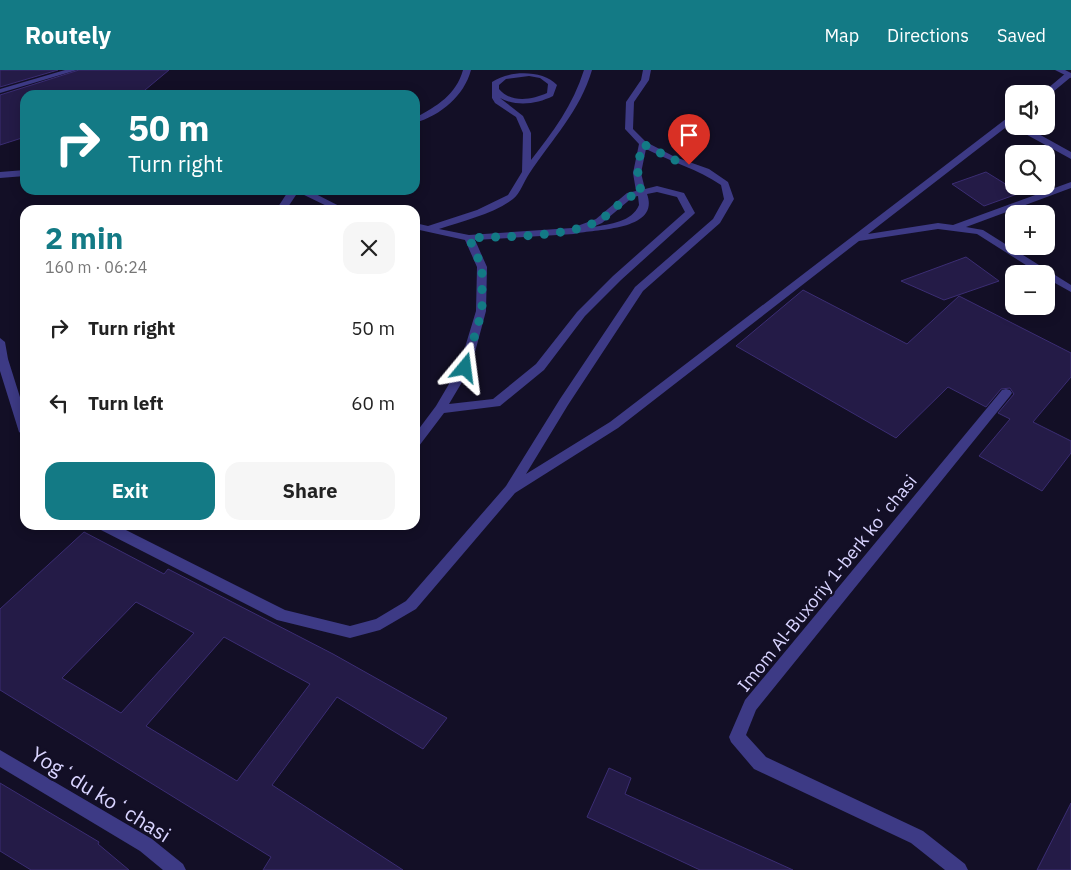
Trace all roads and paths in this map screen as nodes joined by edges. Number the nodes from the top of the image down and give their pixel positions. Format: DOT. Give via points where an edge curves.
graph roads {
  1 [pos="73,70"];
  2 [pos="467,70"];
  3 [pos="506,70"];
  4 [pos="546,70"];
  5 [pos="588,70"];
  6 [pos="647,70"];
  7 [pos="1059,70"];
  8 [pos="520,74"];
  9 [pos="529,74"];
  10 [pos="1070,76"];
  11 [pos="1055,87"];
  12 [pos="0,91"];
  13 [pos="497,93"];
  14 [pos="420,118"];
  15 [pos="1005,124"];
  16 [pos="1034,135"];
  17 [pos="643,144"];
  18 [pos="1071,156"];
  19 [pos="526,172"];
  20 [pos="20,173"];
  21 [pos="0,175"];
  22 [pos="1071,185"];
  23 [pos="642,193"];
  24 [pos="312,195"];
  25 [pos="332,205"];
  26 [pos="420,227"];
  27 [pos="954,228"];
  28 [pos="428,229"];
  29 [pos="574,230"];
  30 [pos="469,238"];
  31 [pos="853,240"];
  32 [pos="1071,289"];
  33 [pos="0,342"];
  34 [pos="1,358"];
  35 [pos="1006,393"];
  36 [pos="440,409"];
  37 [pos="20,417"];
  38 [pos="420,436"];
  39 [pos="510,490"];
  40 [pos="114,530"];
  41 [pos="0,758"];
  42 [pos="177,870"];
  43 [pos="959,870"];
  1 -- 12 [label="street"];
  2 -- 14 [label="street" via="460,89 444,106"];
  3 -- 8 [label="street"];
  4 -- 9 [label="street"];
  5 -- 19 [label="street" via="584,89"];
  6 -- 17 [label="street" via="645,80 630,102 629,129"];
  7 -- 10 [label="street"];
  8 -- 9 [label="street"];
  8 -- 13 [label="street" via="498,80 495,84"];
  9 -- 13 [label="street" via="550,81 553,85 550,94 537,100 518,101"];
  10 -- 11 [label="street"];
  13 -- 19 [label="street" via="499,103 519,116 527,133"];
  15 -- 31 [label="street"];
  16 -- 18 [label="street"];
  17 -- 23 [label="street" via="638,161 638,183"];
  17 -- 39 [label="street" via="672,159 706,170 725,184 729,199 717,220 639,289"];
  19 -- 28 [label="street" via="511,197 480,212"];
  20 -- 21 [label="street"];
  22 -- 27 [label="street"];
  23 -- 29 [label="street" via="630,195 599,221"];
  23 -- 29 [label="street" via="644,206 636,217 606,228"];
  23 -- 36 [label="street" via="657,189 681,195 690,213 581,314 540,367 496,403"];
  24 -- 25 [label="street"];
  26 -- 28 [label="street"];
  27 -- 31 [label="street" via="938,226"];
  27 -- 32 [label="street" via="980,232"];
  28 -- 30 [label="street"];
  29 -- 30 [label="street"];
  30 -- 36 [label="street" via="482,267 482,311 465,368"];
  31 -- 39 [label="street" via="614,425"];
  33 -- 34 [label="street"];
  34 -- 37 [label="street"];
  35 -- 43 [label="street, Imom Al-Buxoriy 1-berk koʻchasi" via="750,705 737,737 760,763 916,837"];
  36 -- 38 [label="street"];
  39 -- 40 [label="street" via="411,604 380,624 350,632 282,616"];
  41 -- 42 [label="street, Yogʻdu koʻchasi" via="146,845"];
}
